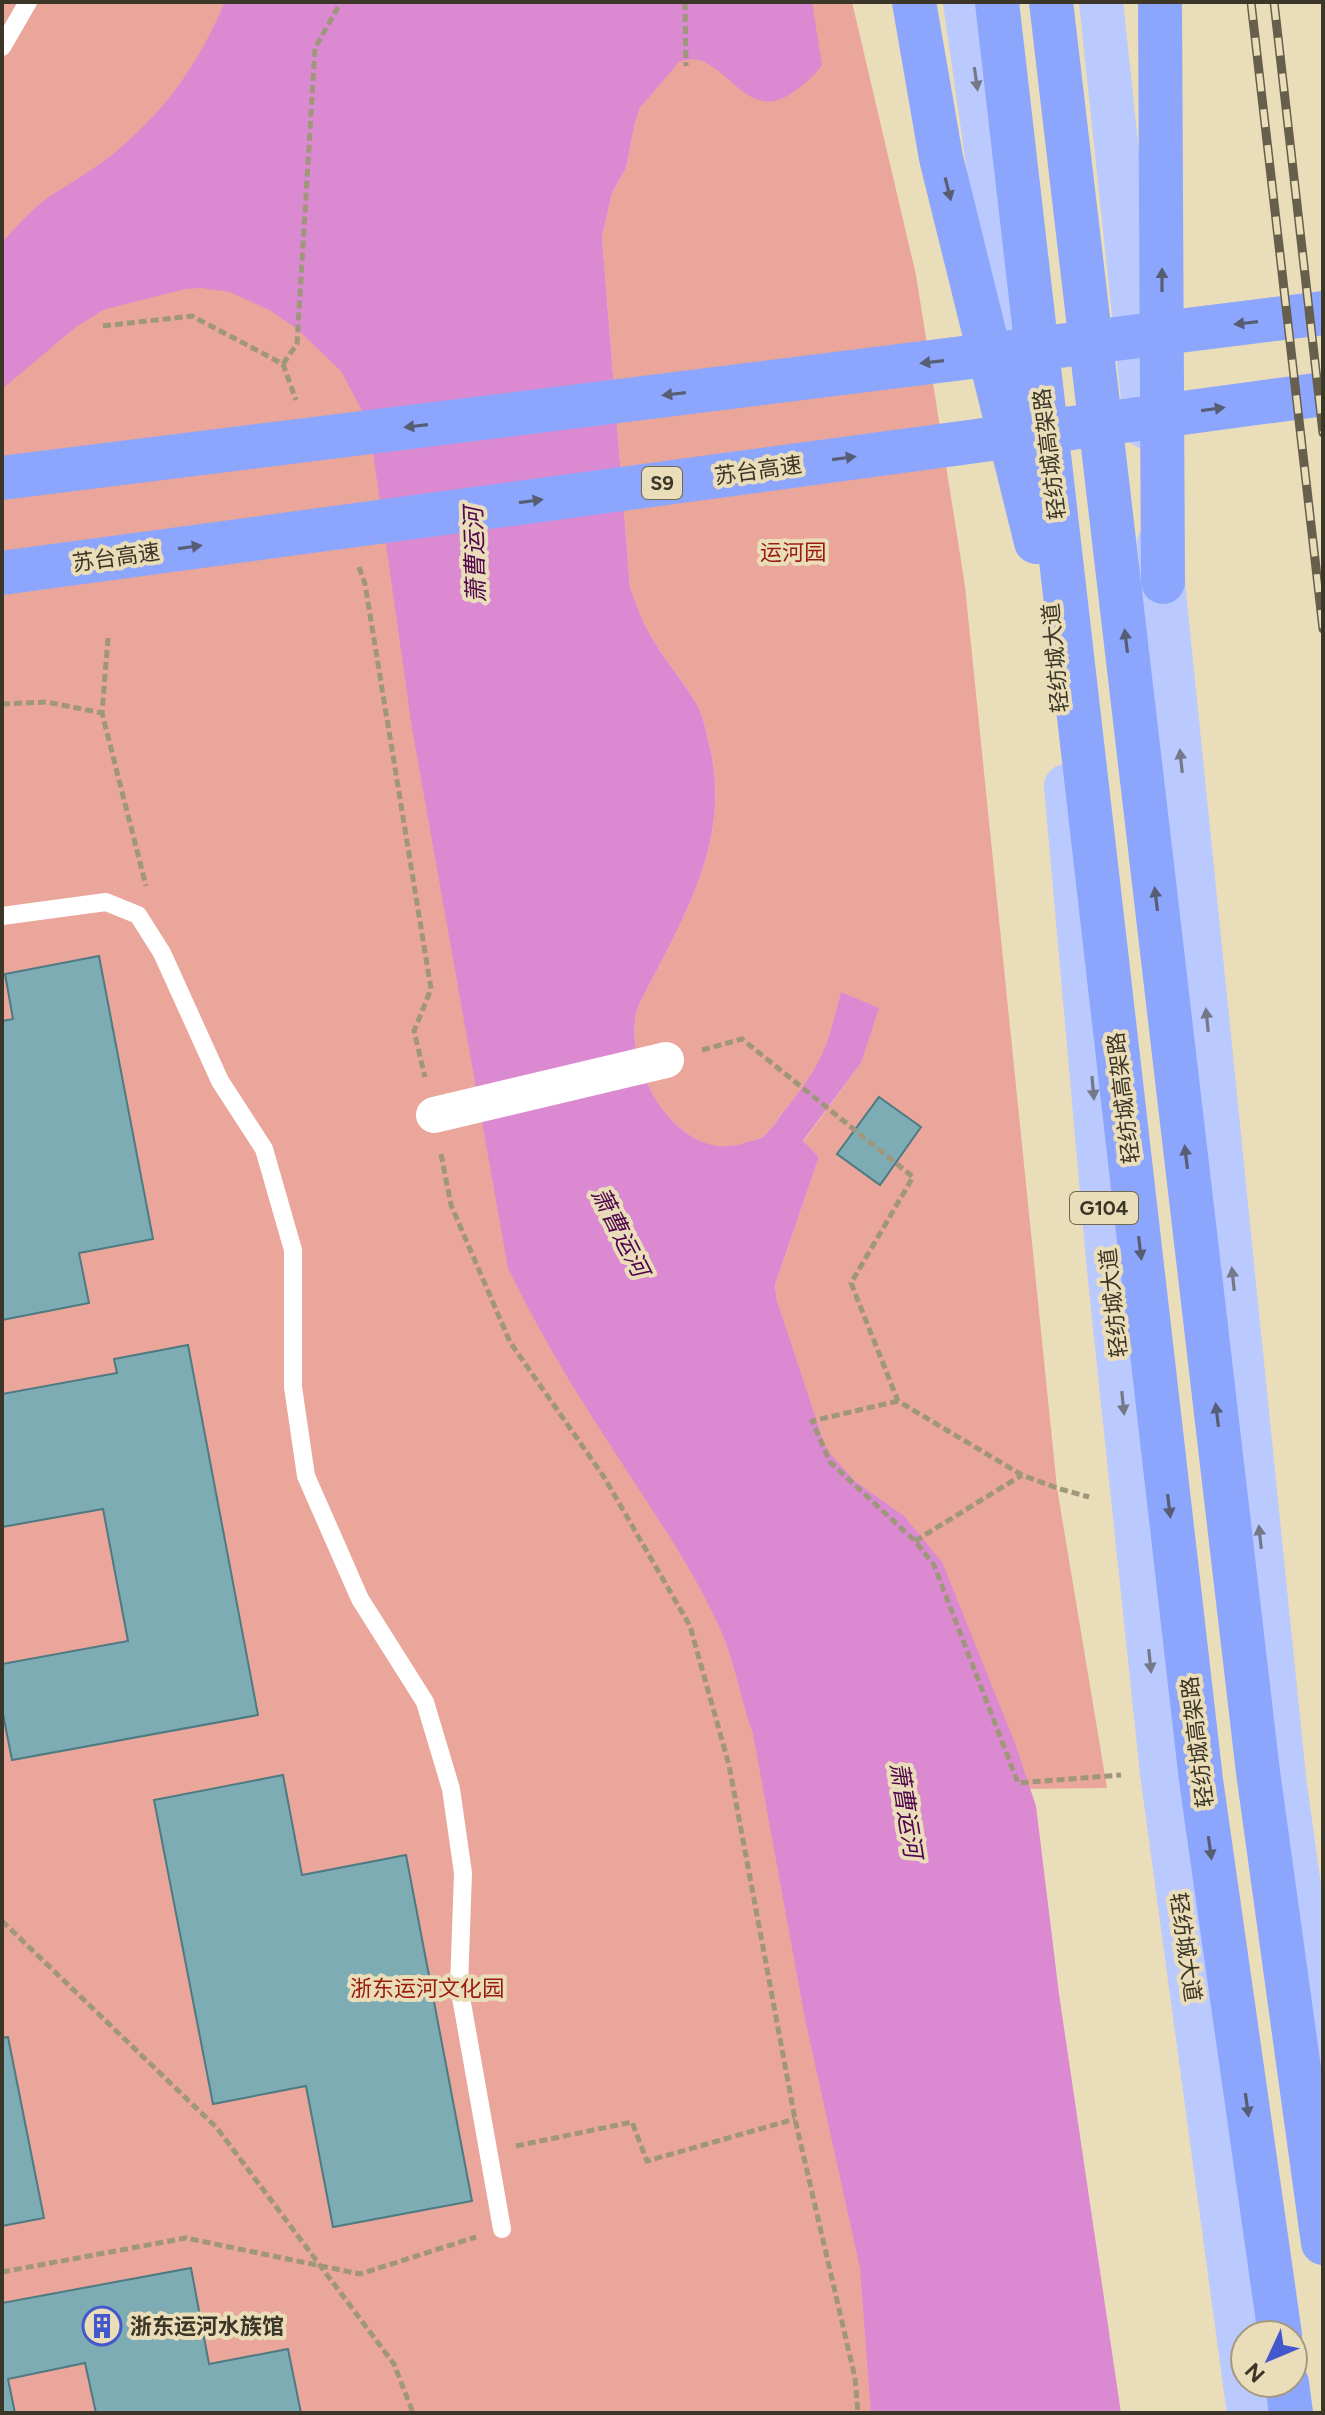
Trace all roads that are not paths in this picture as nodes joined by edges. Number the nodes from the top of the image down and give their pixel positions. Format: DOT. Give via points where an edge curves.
graph roads {
  1 [pos="28,2"];
  2 [pos="914,2"];
  3 [pos="965,2"];
  4 [pos="997,2"];
  5 [pos="1051,2"];
  6 [pos="1101,2"];
  7 [pos="1160,2"];
  8 [pos="2,47"];
  9 [pos="1323,313"];
  10 [pos="1323,394"];
  11 [pos="2,478"];
  12 [pos="2,573"];
  13 [pos="1163,582"];
  14 [pos="1049,595"];
  15 [pos="2,916"];
  16 [pos="666,1060"];
  17 [pos="434,1115"];
  18 [pos="1323,2060"];
  19 [pos="502,2229"];
  20 [pos="1323,2243"];
  21 [pos="1278,2319"];
  22 [pos="1249,2413"];
  1 -- 8 [label="lane"];
  2 -- 14 [label="highway, one-way" via="941,158"];
  3 -- 14 [label="main road, 轻纺城大道 / G104, one-way"];
  4 -- 21 [label="highway, 轻纺城高架路, one-way" via="1201,1780"];
  20 -- 5 [label="highway, one-way" via="1258,1772"];
  6 -- 13 [label="main road"];
  13 -- 7 [label="highway, one-way"];
  9 -- 11 [label="highway, one-way"];
  12 -- 10 [label="highway, 苏台高速 / S9, one-way"];
  18 -- 13 [label="main road, one-way" via="1284,1778"];
  14 -- 22 [label="main road, 轻纺城大道 / G104, one-way" via="1109,1270 1162,1773"];
  15 -- 19 [label="lane" via="106,902 138,915 162,953 220,1081 264,1149 293,1250 293,1387 306,1476 360,1599 425,1702 451,1789 463,1873 459,1986"];
  16 -- 17 [label="street"];
}
